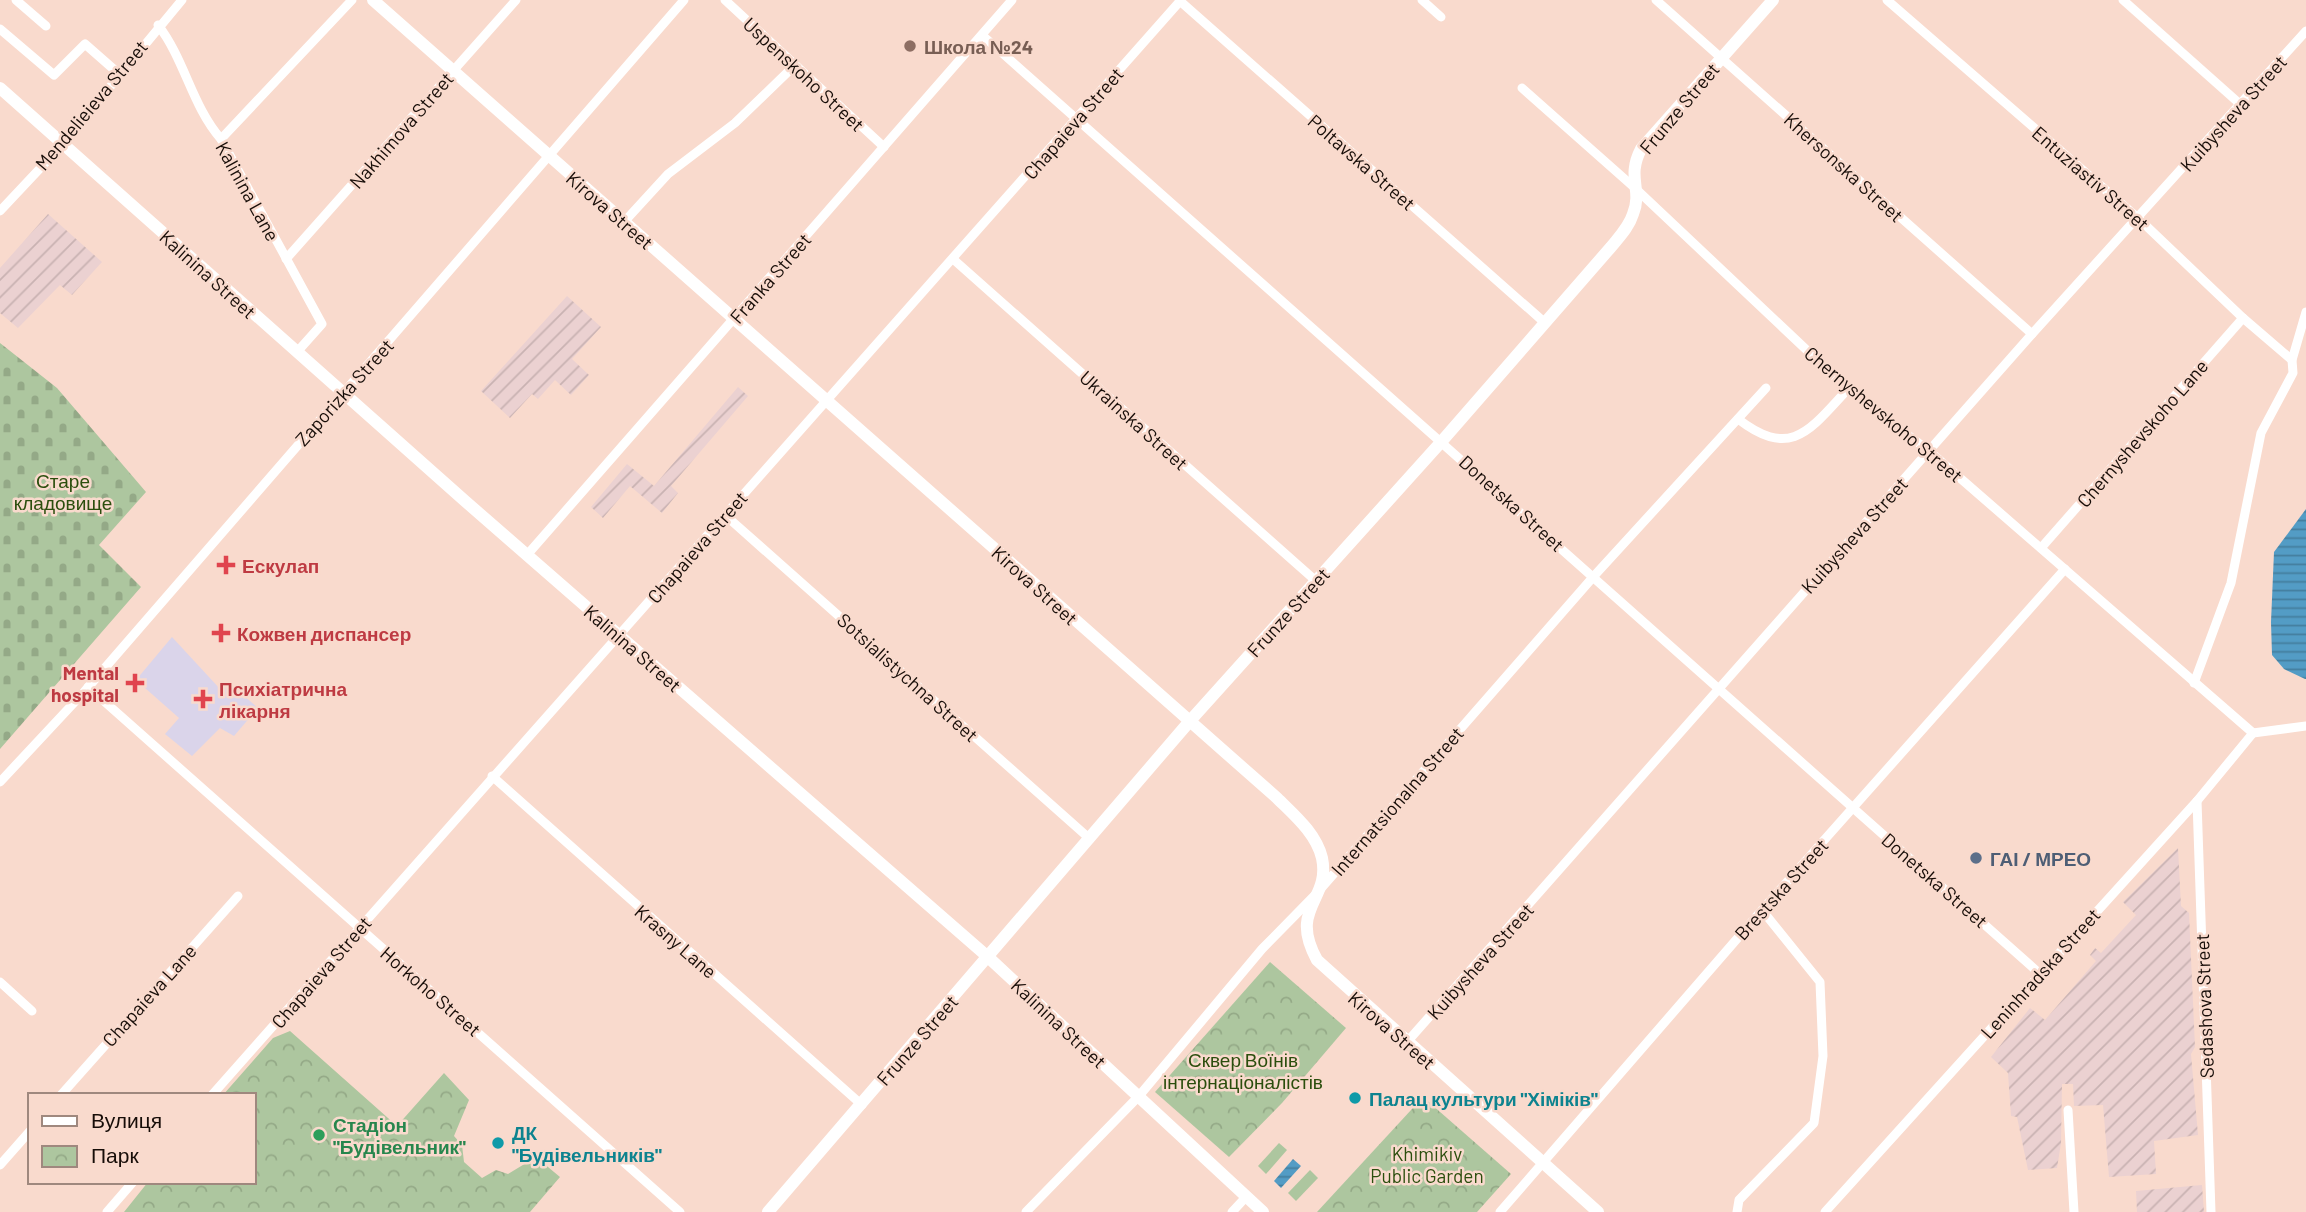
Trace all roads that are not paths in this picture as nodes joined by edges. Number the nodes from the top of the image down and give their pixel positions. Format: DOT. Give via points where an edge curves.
graph roads {
  1 [pos="16,0"];
  2 [pos="182,0"];
  3 [pos="352,0"];
  4 [pos="373,0"];
  5 [pos="516,0"];
  6 [pos="684,0"];
  7 [pos="725,0"];
  8 [pos="1012,0"];
  9 [pos="1422,0"];
  10 [pos="1656,0"];
  11 [pos="1773,0"];
  12 [pos="1887,0"];
  13 [pos="2123,0"];
  14 [pos="1181,1"];
  15 [pos="1441,17"];
  16 [pos="158,25"];
  17 [pos="46,26"];
  18 [pos="0,29"];
  19 [pos="2306,31"];
  20 [pos="982,35"];
  21 [pos="1722,57"];
  22 [pos="794,66"];
  23 [pos="452,72"];
  24 [pos="118,73"];
  25 [pos="0,88"];
  26 [pos="1522,88"];
  27 [pos="2240,104"];
  28 [pos="1075,120"];
  29 [pos="221,139"];
  30 [pos="62,145"];
  31 [pos="884,147"];
  32 [pos="548,157"];
  33 [pos="1636,189"];
  34 [pos="0,211"];
  35 [pos="2139,219"];
  36 [pos="624,222"];
  37 [pos="953,259"];
  38 [pos="286,260"];
  39 [pos="2306,312"];
  40 [pos="734,318"];
  41 [pos="2243,318"];
  42 [pos="1544,322"];
  43 [pos="2032,334"];
  44 [pos="297,352"];
  45 [pos="2292,360"];
  46 [pos="1766,387"];
  47 [pos="1847,389"];
  48 [pos="345,394"];
  49 [pos="827,400"];
  50 [pos="1738,419"];
  51 [pos="1442,441"];
  52 [pos="1929,451"];
  53 [pos="725,515"];
  54 [pos="2041,548"];
  55 [pos="527,555"];
  56 [pos="2065,569"];
  57 [pos="1594,576"];
  58 [pos="1316,581"];
  59 [pos="619,635"];
  60 [pos="2194,683"];
  61 [pos="88,687"];
  62 [pos="1719,691"];
  63 [pos="1189,722"];
  64 [pos="2306,726"];
  65 [pos="2253,733"];
  66 [pos="492,776"];
  67 [pos="0,782"];
  68 [pos="2197,801"];
  69 [pos="1854,808"];
  70 [pos="1090,839"];
  71 [pos="1317,893"];
  72 [pos="238,896"];
  73 [pos="1762,910"];
  74 [pos="359,927"];
  75 [pos="988,957"];
  76 [pos="2039,973"];
  77 [pos="0,982"];
  78 [pos="32,1011"];
  79 [pos="1406,1042"];
  80 [pos="63,1093"];
  81 [pos="214,1093"];
  82 [pos="1139,1096"];
  83 [pos="862,1105"];
  84 [pos="2068,1110"];
  85 [pos="28,1133"];
  86 [pos="1543,1164"];
  87 [pos="0,1165"];
  88 [pos="131,1184"];
  89 [pos="1246,1197"];
  90 [pos="107,1212"];
  91 [pos="680,1212"];
  92 [pos="768,1212"];
  93 [pos="1026,1212"];
  94 [pos="1232,1212"];
  95 [pos="1263,1212"];
  96 [pos="1500,1212"];
  97 [pos="1598,1212"];
  98 [pos="1737,1212"];
  99 [pos="1825,1212"];
  100 [pos="2074,1212"];
  101 [pos="2211,1212"];
  1 -- 17 [label="street"];
  2 -- 16 [label="street, Mendelieieva Street"];
  3 -- 29 [label="street"];
  4 -- 23 [label="street, Kirova Street"];
  5 -- 23 [label="street, Nakhimova Street"];
  6 -- 32 [label="street, Zaporizka Street"];
  7 -- 22 [label="street, Uspenskoho Street"];
  8 -- 20 [label="street, Franka Street"];
  9 -- 15 [label="street"];
  10 -- 21 [label="street, Khersonska Street"];
  11 -- 21 [label="street, Frunze Street"];
  12 -- 35 [label="street, Entuziastiv Street"];
  13 -- 27 [label="street"];
  14 -- 28 [label="street, Chapaieva Street"];
  14 -- 42 [label="street, Poltavska Street"];
  16 -- 24 [label="street, Mendelieieva Street"];
  16 -- 29 [label="street, Kalinina Lane" via="209,126"];
  18 -- 24 [label="street" via="54,75 85,44"];
  19 -- 27 [label="street, Kuibysheva Street"];
  20 -- 28 [label="street, Donetska Street"];
  20 -- 31 [label="street, Franka Street"];
  21 -- 33 [label="street, Frunze Street" via="1641,149 1632,166"];
  21 -- 43 [label="street, Khersonska Street"];
  22 -- 31 [label="street, Uspenskoho Street"];
  22 -- 36 [label="street" via="735,122 668,174"];
  23 -- 32 [label="street, Kirova Street"];
  23 -- 38 [label="street, Nakhimova Street"];
  24 -- 30 [label="street, Mendelieieva Street"];
  25 -- 30 [label="street, Kalinina Street"];
  26 -- 33 [label="street, Chernyshevskoho Street"];
  27 -- 35 [label="street, Kuibysheva Street"];
  28 -- 37 [label="street, Chapaieva Street"];
  28 -- 51 [label="street, Donetska Street"];
  29 -- 38 [label="street, Kalinina Lane"];
  30 -- 34 [label="street, Mendelieieva Street"];
  30 -- 44 [label="street, Kalinina Street"];
  31 -- 40 [label="street, Franka Street"];
  32 -- 36 [label="street, Kirova Street"];
  32 -- 48 [label="street, Zaporizka Street"];
  33 -- 42 [label="street, Frunze Street" via="1635,212 1628,226"];
  33 -- 47 [label="street, Chernyshevskoho Street"];
  35 -- 41 [label="street, Entuziastiv Street"];
  35 -- 43 [label="street, Kuibysheva Street"];
  36 -- 40 [label="street, Kirova Street"];
  37 -- 49 [label="street, Chapaieva Street"];
  37 -- 58 [label="street, Ukrainska Street"];
  38 -- 44 [label="street, Kalinina Lane" via="322,324"];
  39 -- 45 [label="street"];
  40 -- 49 [label="street, Kirova Street"];
  40 -- 55 [label="street, Franka Street"];
  41 -- 45 [label="street, Entuziastiv Street"];
  41 -- 54 [label="street, Chernyshevskoho Lane"];
  42 -- 51 [label="street, Frunze Street"];
  43 -- 52 [label="street, Kuibysheva Street"];
  44 -- 48 [label="street, Kalinina Street"];
  45 -- 60 [label="street" via="2293,373 2261,433 2231,583"];
  46 -- 50 [label="street, Internatsionalna Street"];
  47 -- 50 [label="street" via="1818,421 1790,438 1764,437"];
  47 -- 52 [label="street, Chernyshevskoho Street"];
  48 -- 55 [label="street, Kalinina Street"];
  48 -- 61 [label="street, Zaporizka Street" via="305,434"];
  49 -- 53 [label="street, Chapaieva Street"];
  49 -- 63 [label="street, Kirova Street"];
  50 -- 57 [label="street, Internatsionalna Street"];
  51 -- 57 [label="street, Donetska Street"];
  51 -- 58 [label="street, Frunze Street"];
  52 -- 54 [label="street, Chernyshevskoho Street"];
  52 -- 62 [label="street, Kuibysheva Street"];
  53 -- 59 [label="street, Chapaieva Street"];
  53 -- 70 [label="street, Sotsialistychna Street"];
  54 -- 56 [label="street, Chernyshevskoho Street"];
  55 -- 59 [label="street, Kalinina Street"];
  56 -- 60 [label="street, Chernyshevskoho Street"];
  56 -- 69 [label="street, Brestska Street"];
  57 -- 62 [label="street, Donetska Street"];
  57 -- 71 [label="street, Internatsionalna Street"];
  58 -- 63 [label="street, Frunze Street"];
  59 -- 66 [label="street, Chapaieva Street"];
  59 -- 75 [label="street, Kalinina Street"];
  60 -- 65 [label="street, Chernyshevskoho Street"];
  61 -- 67 [label="street, Zaporizka Street"];
  61 -- 74 [label="street, Horkoho Street"];
  62 -- 69 [label="street, Donetska Street"];
  62 -- 79 [label="street, Kuibysheva Street"];
  63 -- 70 [label="street, Frunze Street"];
  63 -- 71 [label="street, Kirova Street" via="1277,798 1311,834 1323,873"];
  64 -- 65 [label="street"];
  65 -- 68 [label="street, Leninhradska Street"];
  66 -- 74 [label="street, Chapaieva Street"];
  66 -- 83 [label="street, Krasny Lane"];
  68 -- 76 [label="street, Leninhradska Street"];
  68 -- 101 [label="street, Sedashova Street"];
  69 -- 73 [label="street, Brestska Street"];
  69 -- 76 [label="street, Donetska Street"];
  70 -- 75 [label="street, Frunze Street"];
  71 -- 79 [label="street, Kirova Street" via="1304,925 1317,960"];
  71 -- 82 [label="street, Internatsionalna Street" via="1262,950"];
  72 -- 80 [label="street, Chapaieva Lane"];
  73 -- 86 [label="street, Brestska Street"];
  73 -- 98 [label="street" via="1820,982 1823,1056 1814,1124 1739,1200"];
  74 -- 81 [label="street, Chapaieva Street"];
  74 -- 91 [label="street, Horkoho Street"];
  75 -- 82 [label="street, Kalinina Street"];
  75 -- 83 [label="street, Frunze Street"];
  76 -- 99 [label="street, Leninhradska Street"];
  77 -- 78 [label="street"];
  79 -- 86 [label="street, Kirova Street"];
  82 -- 89 [label="street, Kalinina Street"];
  82 -- 93 [label="street, Internatsionalna Street"];
  83 -- 92 [label="street, Frunze Street"];
  84 -- 100 [label="street"];
  85 -- 87 [label="street"];
  86 -- 96 [label="street, Brestska Street"];
  86 -- 97 [label="street, Kirova Street"];
  88 -- 90 [label="street"];
  89 -- 94 [label="street"];
  89 -- 95 [label="street, Kalinina Street"];
}
